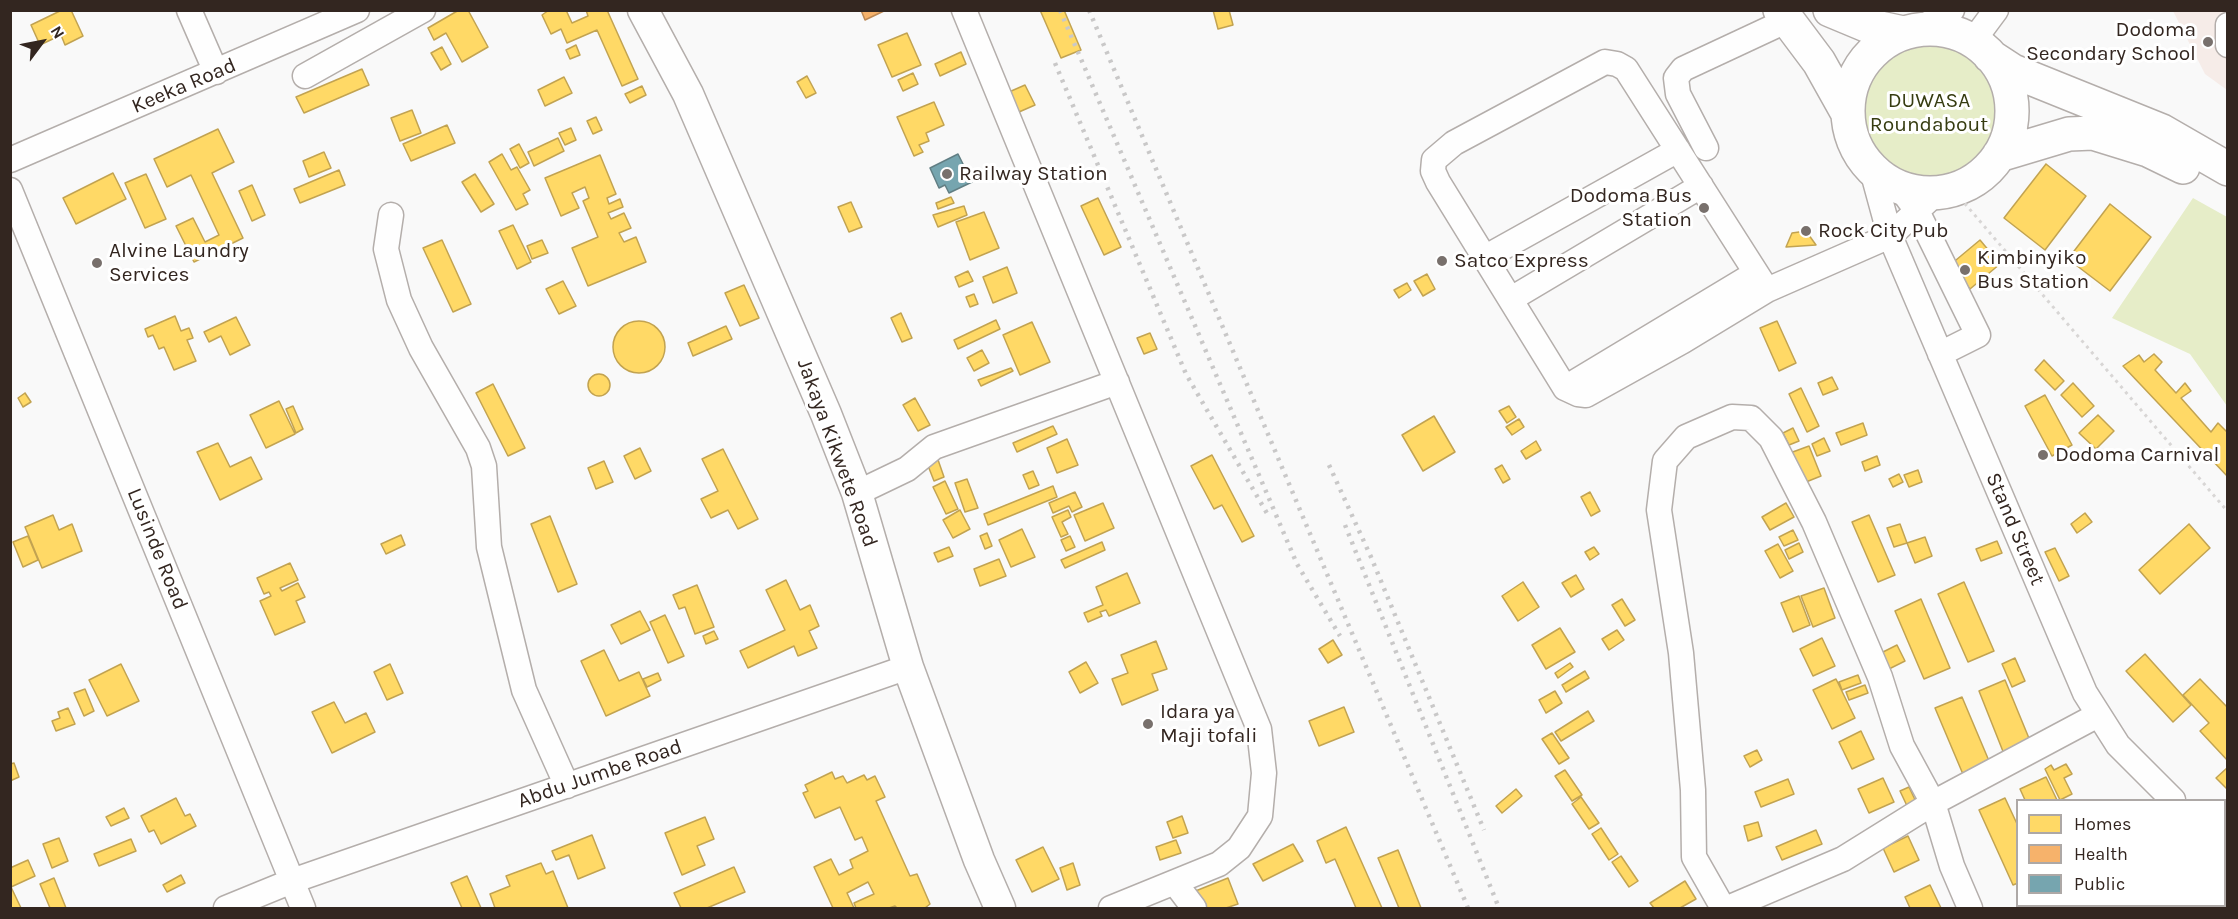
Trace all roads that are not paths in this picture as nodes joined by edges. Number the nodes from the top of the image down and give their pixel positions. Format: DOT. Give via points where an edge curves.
graph roads {
  1 [pos="189,10"];
  2 [pos="357,10"];
  3 [pos="423,10"];
  4 [pos="644,10"];
  5 [pos="964,10"];
  6 [pos="1830,10"];
  7 [pos="1952,10"];
  8 [pos="1996,10"];
  9 [pos="1784,15"];
  10 [pos="2228,25"];
  11 [pos="1911,31"];
  12 [pos="2228,45"];
  13 [pos="1982,49"];
  14 [pos="216,72"];
  15 [pos="305,76"];
  16 [pos="1847,112"];
  17 [pos="1706,148"];
  18 [pos="1678,150"];
  19 [pos="1999,155"];
  20 [pos="10,160"];
  21 [pos="2228,169"];
  22 [pos="1872,170"];
  23 [pos="1701,186"];
  24 [pos="2228,189"];
  25 [pos="10,190"];
  26 [pos="1927,196"];
  27 [pos="391,214"];
  28 [pos="1890,236"];
  29 [pos="1486,257"];
  30 [pos="1761,281"];
  31 [pos="1511,299"];
  32 [pos="1940,354"];
  33 [pos="1117,382"];
  34 [pos="856,493"];
  35 [pos="908,667"];
  36 [pos="2098,715"];
  37 [pos="567,786"];
  38 [pos="2171,799"];
  39 [pos="1933,803"];
  40 [pos="292,882"];
  41 [pos="1175,883"];
  42 [pos="226,909"];
  43 [pos="303,909"];
  44 [pos="1000,909"];
  45 [pos="1111,909"];
  46 [pos="1194,909"];
  47 [pos="1723,909"];
  48 [pos="1728,909"];
  49 [pos="1970,909"];
  1 -- 14 [label="street"];
  2 -- 14 [label="street, Keeka Road"];
  3 -- 15 [label="street"];
  4 -- 34 [label="main road, Jakaya Kikwete Road" via="688,94 753,240"];
  5 -- 33 [label="street"];
  6 -- 11 [label="highway" via="1866,25"];
  7 -- 11 [label="street"];
  8 -- 13 [label="street"];
  9 -- 16 [label="highway" via="1819,62"];
  9 -- 17 [label="street" via="1679,73 1675,84"];
  10 -- 12 [label="street"];
  11 -- 13 [label="highway" via="1948,30"];
  11 -- 16 [label="highway" via="1888,39 1863,62 1854,78"];
  13 -- 19 [label="highway" via="2003,73 2010,94 2012,115"];
  13 -- 21 [label="highway" via="2013,70 2162,131"];
  14 -- 20 [label="street, Keeka Road"];
  16 -- 22 [label="highway" via="1854,143"];
  18 -- 23 [label="street"];
  18 -- 29 [label="street"];
  18 -- 29 [label="street" via="1626,69 1605,62 1454,143 1434,160 1433,171"];
  19 -- 24 [label="highway" via="2059,136 2093,133 2148,150"];
  19 -- 26 [label="highway" via="1972,182"];
  22 -- 26 [label="highway"];
  22 -- 28 [label="street, Stand Street"];
  23 -- 30 [label="street"];
  23 -- 31 [label="street"];
  25 -- 40 [label="street, Lusinde Road"];
  26 -- 28 [label="street"];
  26 -- 32 [label="street" via="1978,335"];
  27 -- 37 [label="street" via="386,249 399,300 421,348 478,448 484,466 489,547 525,690"];
  28 -- 30 [label="street"];
  28 -- 32 [label="street, Stand Street"];
  29 -- 31 [label="street"];
  30 -- 31 [label="street" via="1586,395 1565,387"];
  32 -- 36 [label="street, Stand Street" via="2085,693"];
  33 -- 34 [label="street" via="934,447 907,469"];
  33 -- 41 [label="street" via="1259,729 1264,773 1260,816 1239,848 1219,864"];
  34 -- 35 [label="main road, Jakaya Kikwete Road"];
  35 -- 37 [label="street, Abdu Jumbe Road"];
  35 -- 44 [label="main road, Jakaya Kikwete Road"];
  36 -- 38 [label="street, Stand Street" via="2118,745"];
  36 -- 39 [label="street"];
  37 -- 40 [label="street, Abdu Jumbe Road"];
  39 -- 47 [label="street" via="1902,746 1880,677 1814,522 1771,438 1751,418 1732,417 1711,424 1686,437 1665,461 1659,510 1681,653 1695,857"];
  39 -- 48 [label="street" via="1843,859"];
  39 -- 49 [label="street"];
  40 -- 42 [label="street, Abdu Jumbe Road"];
  40 -- 43 [label="street, Lusinde Road"];
  41 -- 45 [label="street"];
  41 -- 46 [label="street"];
}
